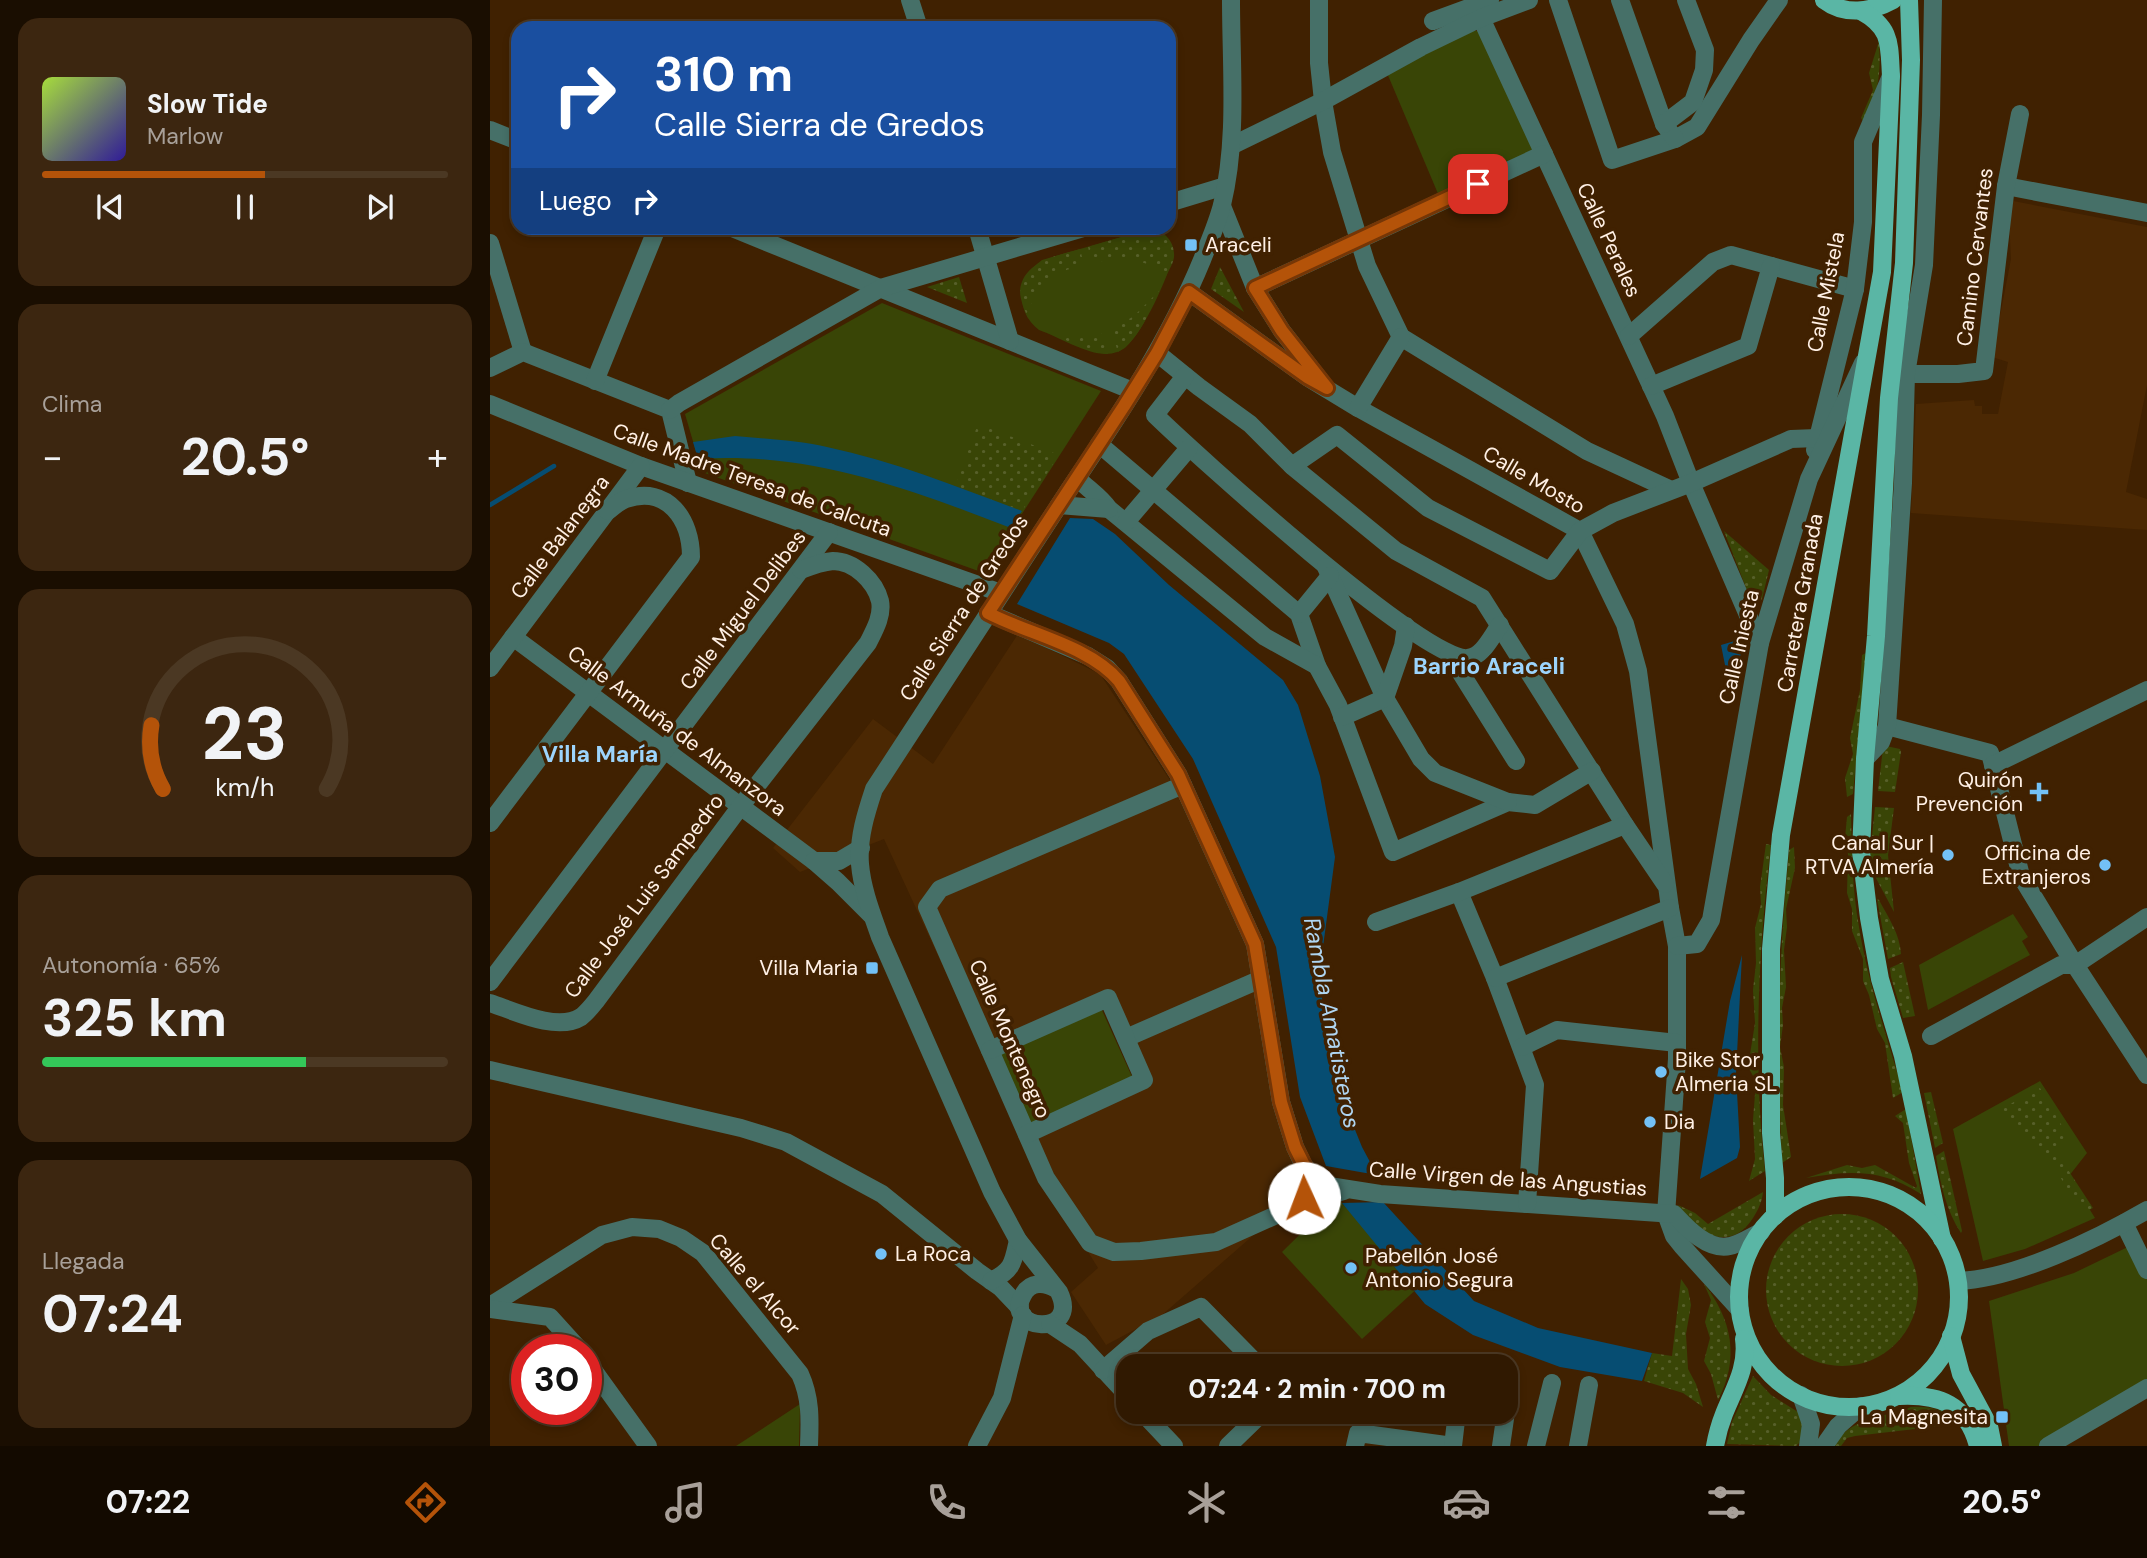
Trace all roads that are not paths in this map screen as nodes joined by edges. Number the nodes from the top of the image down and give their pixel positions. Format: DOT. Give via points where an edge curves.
graph roads {
  1 [pos="911,0"];
  2 [pos="1231,0"];
  3 [pos="1319,0"];
  4 [pos="1490,0"];
  5 [pos="1529,0"];
  6 [pos="1558,0"];
  7 [pos="1620,0"];
  8 [pos="1686,0"];
  9 [pos="1780,0"];
  10 [pos="1824,0"];
  11 [pos="1893,0"];
  12 [pos="1909,0"];
  13 [pos="1933,0"];
  14 [pos="1861,12"];
  15 [pos="1481,18"];
  16 [pos="917,21"];
  17 [pos="1433,21"];
  18 [pos="1911,33"];
  19 [pos="1932,50"];
  20 [pos="1891,76"];
  21 [pos="1323,101"];
  22 [pos="2020,114"];
  23 [pos="1664,124"];
  24 [pos="490,130"];
  25 [pos="511,138"];
  26 [pos="1675,139"];
  27 [pos="1231,146"];
  28 [pos="1544,154"];
  29 [pos="1225,186"];
  30 [pos="2006,186"];
  31 [pos="1176,200"];
  32 [pos="1222,206"];
  33 [pos="2147,212"];
  34 [pos="654,235"];
  35 [pos="749,235"];
  36 [pos="979,235"];
  37 [pos="1058,235"];
  38 [pos="1358,241"];
  39 [pos="490,243"];
  40 [pos="985,256"];
  41 [pos="1771,266"];
  42 [pos="881,288"];
  43 [pos="1255,288"];
  44 [pos="1855,289"];
  45 [pos="1189,292"];
  46 [pos="1629,336"];
  47 [pos="1401,337"];
  48 [pos="1010,341"];
  49 [pos="1869,351"];
  50 [pos="523,352"];
  51 [pos="1157,353"];
  52 [pos="490,368"];
  53 [pos="1185,376"];
  54 [pos="595,381"];
  55 [pos="1907,381"];
  56 [pos="1651,386"];
  57 [pos="1327,388"];
  58 [pos="1133,391"];
  59 [pos="1889,398"];
  60 [pos="490,404"];
  61 [pos="1358,408"];
  62 [pos="670,410"];
  63 [pos="1817,438"];
  64 [pos="1099,444"];
  65 [pos="1189,448"];
  66 [pos="641,466"];
  67 [pos="1292,466"];
  68 [pos="1077,478"];
  69 [pos="1809,479"];
  70 [pos="688,483"];
  71 [pos="1691,484"];
  72 [pos="1671,490"];
  73 [pos="1153,491"];
  74 [pos="1059,505"];
  75 [pos="1109,509"];
  76 [pos="608,511"];
  77 [pos="1126,522"];
  78 [pos="1580,531"];
  79 [pos="829,532"];
  80 [pos="801,570"];
  81 [pos="1328,571"];
  82 [pos="1001,593"];
  83 [pos="988,613"];
  84 [pos="1299,614"];
  85 [pos="1500,625"];
  86 [pos="1406,626"];
  87 [pos="513,637"];
  88 [pos="1759,643"];
  89 [pos="1448,654"];
  90 [pos="1317,666"];
  91 [pos="490,668"];
  92 [pos="2147,690"];
  93 [pos="589,693"];
  94 [pos="1385,698"];
  95 [pos="1342,717"];
  96 [pos="1886,726"];
  97 [pos="665,751"];
  98 [pos="1865,759"];
  99 [pos="1991,759"];
  100 [pos="1516,761"];
  101 [pos="1592,771"];
  102 [pos="1183,785"];
  103 [pos="1508,803"];
  104 [pos="740,807"];
  105 [pos="490,823"];
  106 [pos="1625,825"];
  107 [pos="861,848"];
  108 [pos="814,861"];
  109 [pos="839,861"];
  110 [pos="863,879"];
  111 [pos="1667,888"];
  112 [pos="1459,892"];
  113 [pos="1670,908"];
  114 [pos="2147,917"];
  115 [pos="873,918"];
  116 [pos="1376,922"];
  117 [pos="1677,946"];
  118 [pos="2075,965"];
  119 [pos="1495,978"];
  120 [pos="1261,979"];
  121 [pos="490,982"];
  122 [pos="490,1003"];
  123 [pos="1931,1036"];
  124 [pos="1126,1038"];
  125 [pos="1677,1043"];
  126 [pos="1522,1047"];
  127 [pos="990,1050"];
  128 [pos="490,1070"];
  129 [pos="2147,1075"];
  130 [pos="1027,1134"];
  131 [pos="1305,1167"];
  132 [pos="1347,1190"];
  133 [pos="1301,1204"];
  134 [pos="1527,1204"];
  135 [pos="2147,1210"];
  136 [pos="1666,1214"];
  137 [pos="1775,1216"];
  138 [pos="2124,1223"];
  139 [pos="1761,1232"];
  140 [pos="1942,1239"];
  141 [pos="1018,1240"];
  142 [pos="2147,1270"];
  143 [pos="1958,1281"];
  144 [pos="996,1284"];
  145 [pos="1029,1287"];
  146 [pos="1060,1298"];
  147 [pos="490,1308"];
  148 [pos="1021,1312"];
  149 [pos="1741,1318"];
  150 [pos="1046,1325"];
  151 [pos="565,1334"];
  152 [pos="1951,1336"];
  153 [pos="1017,1344"];
  154 [pos="1080,1344"];
  155 [pos="1121,1354"];
  156 [pos="1247,1354"];
  157 [pos="1116,1359"];
  158 [pos="1103,1370"];
  159 [pos="602,1382"];
  160 [pos="1552,1383"];
  161 [pos="1116,1384"];
  162 [pos="1589,1385"];
  163 [pos="2147,1388"];
  164 [pos="1801,1395"];
  165 [pos="1895,1396"];
  166 [pos="1861,1406"];
  167 [pos="1153,1424"];
  168 [pos="1251,1424"];
  169 [pos="1456,1424"];
  170 [pos="1504,1424"];
  171 [pos="648,1446"];
  172 [pos="809,1446"];
  173 [pos="977,1446"];
  174 [pos="1174,1446"];
  175 [pos="1228,1446"];
  176 [pos="1354,1446"];
  177 [pos="1453,1446"];
  178 [pos="1501,1446"];
  179 [pos="1536,1446"];
  180 [pos="1578,1446"];
  181 [pos="1715,1446"];
  182 [pos="1808,1446"];
  183 [pos="1824,1446"];
  184 [pos="1978,1446"];
  185 [pos="1993,1446"];
  186 [pos="2048,1446"];
  1 -- 16 [label="street"];
  2 -- 27 [label="street, Calle Sierra de Gredos"];
  3 -- 21 [label="street"];
  4 -- 17 [label="street"];
  5 -- 15 [label="street"];
  6 -- 26 [label="street" via="1612,160"];
  7 -- 23 [label="street"];
  8 -- 23 [label="street" via="1705,50 1704,70 1693,102"];
  9 -- 26 [label="street" via="1697,127"];
  10 -- 14 [label="main road, Carretera Granada"];
  11 -- 14 [label="main road"];
  12 -- 18 [label="main road"];
  13 -- 19 [label="street"];
  14 -- 20 [label="main road, Carretera Granada" via="1876,19 1884,30"];
  15 -- 21 [label="street"];
  15 -- 28 [label="street, Calle Perales"];
  18 -- 19 [label="street"];
  18 -- 59 [label="main road" via="1904,263"];
  19 -- 55 [label="street" via="1924,265"];
  20 -- 44 [label="street, Calle Mistela" via="1863,142 1863,222"];
  20 -- 49 [label="main road, Carretera Granada" via="1882,272"];
  21 -- 27 [label="street"];
  21 -- 38 [label="street" via="1332,152"];
  22 -- 30 [label="street, Camino Cervantes"];
  23 -- 26 [label="street"];
  24 -- 25 [label="street"];
  27 -- 29 [label="street, Calle Sierra de Gredos"];
  28 -- 38 [label="street"];
  28 -- 46 [label="street, Calle Perales"];
  29 -- 31 [label="street"];
  29 -- 32 [label="street, Calle Sierra de Gredos"];
  30 -- 33 [label="street"];
  30 -- 55 [label="street, Camino Cervantes" via="1984,371"];
  32 -- 43 [label="street, Calle Mosto"];
  32 -- 45 [label="street, Calle Sierra de Gredos"];
  34 -- 54 [label="street"];
  35 -- 42 [label="street"];
  36 -- 40 [label="street"];
  37 -- 40 [label="street"];
  38 -- 43 [label="street"];
  38 -- 47 [label="street"];
  39 -- 50 [label="street"];
  40 -- 42 [label="street"];
  40 -- 48 [label="street"];
  41 -- 44 [label="street"];
  41 -- 46 [label="street" via="1731,255 1713,262"];
  41 -- 56 [label="street" via="1748,345"];
  42 -- 48 [label="street"];
  42 -- 62 [label="street"];
  43 -- 57 [label="street, Calle Mosto"];
  44 -- 63 [label="street, Calle Mistela"];
  45 -- 51 [label="street, Calle Sierra de Gredos"];
  45 -- 57 [label="street, Calle Mosto"];
  46 -- 56 [label="street, Calle Perales"];
  47 -- 61 [label="street"];
  47 -- 72 [label="street" via="1587,451"];
  48 -- 58 [label="street"];
  49 -- 69 [label="street, Calle Iniesta"];
  49 -- 137 [label="main road, Carretera Granada" via="1781,835 1771,949"];
  50 -- 52 [label="street"];
  50 -- 54 [label="street"];
  51 -- 53 [label="street"];
  51 -- 58 [label="street, Calle Sierra de Gredos"];
  53 -- 65 [label="street" via="1155,415"];
  53 -- 67 [label="street" via="1250,424"];
  54 -- 62 [label="street"];
  55 -- 59 [label="street"];
  55 -- 96 [label="street"];
  56 -- 71 [label="street, Calle Perales"];
  57 -- 61 [label="street, Calle Mosto"];
  58 -- 64 [label="street, Calle Sierra de Gredos"];
  59 -- 98 [label="main road"];
  60 -- 66 [label="street, Calle Madre Teresa de Calcuta"];
  61 -- 78 [label="street, Calle Mosto"];
  62 -- 70 [label="street"];
  63 -- 69 [label="street, Calle Mistela"];
  63 -- 71 [label="street" via="1791,439"];
  64 -- 68 [label="street, Calle Sierra de Gredos"];
  64 -- 73 [label="street"];
  65 -- 73 [label="street"];
  65 -- 81 [label="street"];
  66 -- 70 [label="street, Calle Madre Teresa de Calcuta"];
  66 -- 76 [label="street, Calle Balanegra"];
  67 -- 78 [label="street" via="1337,435 1428,508 1550,571"];
  67 -- 85 [label="street" via="1396,551 1482,598"];
  68 -- 74 [label="street, Calle Sierra de Gredos"];
  68 -- 75 [label="street"];
  69 -- 88 [label="street, Calle Iniesta"];
  70 -- 79 [label="street, Calle Madre Teresa de Calcuta"];
  71 -- 72 [label="street"];
  71 -- 88 [label="street, Calle Perales"];
  72 -- 78 [label="street"];
  73 -- 77 [label="street"];
  73 -- 84 [label="street"];
  74 -- 75 [label="street"];
  74 -- 82 [label="street, Calle Sierra de Gredos"];
  75 -- 77 [label="street"];
  76 -- 87 [label="street, Calle Balanegra"];
  76 -- 93 [label="street" via="625,499 648,496 663,500 687,527 691,556"];
  77 -- 90 [label="street" via="1265,637"];
  78 -- 111 [label="street, Calle Mosto" via="1625,624 1638,671"];
  79 -- 80 [label="street, Calle Miguel Delibes"];
  79 -- 82 [label="street, Calle Madre Teresa de Calcuta"];
  80 -- 97 [label="street, Calle Miguel Delibes"];
  80 -- 104 [label="street, Calle José Luis Sampedro" via="834,561 857,569 881,603 879,621 868,643"];
  81 -- 84 [label="street"];
  81 -- 86 [label="street"];
  81 -- 94 [label="street"];
  82 -- 83 [label="street, Calle Sierra de Gredos"];
  83 -- 102 [label="street" via="1107,668"];
  83 -- 107 [label="street, Calle Sierra de Gredos" via="874,789"];
  84 -- 90 [label="street"];
  85 -- 89 [label="street" via="1478,656 1465,659"];
  85 -- 101 [label="street"];
  86 -- 89 [label="street"];
  86 -- 94 [label="street"];
  87 -- 91 [label="street, Calle Balanegra"];
  87 -- 93 [label="street, Calle Armuña de Almanzora"];
  88 -- 117 [label="street, Calle Iniesta" via="1711,920 1697,944"];
  89 -- 100 [label="street"];
  90 -- 95 [label="street"];
  92 -- 99 [label="street"];
  93 -- 97 [label="street, Calle Armuña de Almanzora"];
  93 -- 105 [label="street"];
  94 -- 95 [label="street"];
  94 -- 103 [label="street" via="1435,773"];
  95 -- 103 [label="street" via="1394,852"];
  96 -- 98 [label="street" via="1881,742"];
  96 -- 99 [label="street"];
  97 -- 104 [label="street, Calle Armuña de Almanzora"];
  97 -- 121 [label="street, Calle Miguel Delibes"];
  98 -- 140 [label="main road" via="1861,852 1869,918"];
  99 -- 118 [label="street" via="2021,876"];
  101 -- 103 [label="street" via="1535,805"];
  101 -- 106 [label="street"];
  102 -- 120 [label="street" via="1255,944"];
  102 -- 127 [label="street, Calle Montenegro" via="940,889 927,907"];
  104 -- 108 [label="street, Calle Armuña de Almanzora"];
  104 -- 122 [label="street, Calle José Luis Sampedro" via="580,1017 562,1022 541,1020"];
  106 -- 111 [label="street"];
  106 -- 112 [label="street"];
  107 -- 109 [label="street"];
  107 -- 110 [label="street, Calle Sierra de Gredos"];
  108 -- 109 [label="street"];
  108 -- 115 [label="street, Calle Armuña de Almanzora"];
  109 -- 110 [label="street"];
  110 -- 115 [label="street, Calle Sierra de Gredos"];
  111 -- 113 [label="street, Calle Mosto"];
  112 -- 116 [label="street"];
  112 -- 119 [label="street"];
  113 -- 117 [label="street, Calle Mosto"];
  113 -- 119 [label="street"];
  114 -- 118 [label="street"];
  115 -- 141 [label="street, Calle Sierra de Gredos" via="992,1192"];
  117 -- 125 [label="street, Calle Mosto"];
  118 -- 123 [label="street" via="2061,965"];
  118 -- 129 [label="street"];
  119 -- 126 [label="street"];
  120 -- 124 [label="street"];
  120 -- 131 [label="street" via="1281,1102"];
  124 -- 127 [label="street" via="1108,998"];
  124 -- 130 [label="street" via="1144,1080"];
  125 -- 126 [label="street" via="1557,1030"];
  125 -- 136 [label="street, Calle Mosto"];
  126 -- 134 [label="street" via="1535,1085"];
  127 -- 130 [label="street, Calle Montenegro"];
  128 -- 144 [label="street" via="786,1142 882,1194"];
  130 -- 133 [label="street, Calle Montenegro" via="1046,1178 1090,1242 1114,1252 1216,1242"];
  131 -- 132 [label="street" via="1322,1183"];
  131 -- 133 [label="street" via="1307,1183"];
  132 -- 133 [label="street, Calle Montenegro"];
  132 -- 134 [label="street, Calle Virgen de las Angustias"];
  134 -- 136 [label="street, Calle Virgen de las Angustias"];
  135 -- 138 [label="street"];
  136 -- 139 [label="street" via="1674,1214 1693,1235 1729,1247"];
  136 -- 149 [label="street" via="1674,1236"];
  137 -- 139 [label="main road"];
  137 -- 140 [label="main road" via="1810,1195 1858,1188 1905,1202"];
  138 -- 142 [label="street"];
  138 -- 143 [label="street" via="2032,1264"];
  139 -- 149 [label="main road" via="1744,1264"];
  140 -- 143 [label="main road"];
  141 -- 144 [label="street" via="1013,1264"];
  141 -- 145 [label="street, Calle Sierra de Gredos"];
  141 -- 146 [label="street, Calle Sierra de Gredos"];
  143 -- 152 [label="main road"];
  144 -- 145 [label="street"];
  144 -- 148 [label="street"];
  145 -- 146 [label="street" via="1045,1284"];
  145 -- 148 [label="street" via="1021,1299"];
  146 -- 150 [label="street" via="1058,1318"];
  146 -- 154 [label="street, Calle Sierra de Gredos"];
  147 -- 151 [label="street" via="550,1317"];
  147 -- 172 [label="street, Calle el Alcor" via="602,1235 632,1227 659,1229 681,1238 703,1253 800,1374 809,1399"];
  148 -- 150 [label="street" via="1029,1322"];
  148 -- 153 [label="street"];
  149 -- 164 [label="main road" via="1749,1344 1767,1371"];
  149 -- 181 [label="main road" via="1744,1367"];
  150 -- 153 [label="street"];
  150 -- 154 [label="street"];
  152 -- 165 [label="main road" via="1929,1372"];
  152 -- 185 [label="main road" via="1961,1374 1989,1426"];
  153 -- 173 [label="street" via="1003,1398"];
  154 -- 158 [label="street"];
  155 -- 156 [label="street" via="1148,1331 1200,1307"];
  157 -- 158 [label="street"];
  158 -- 161 [label="street"];
  159 -- 171 [label="street"];
  160 -- 179 [label="street"];
  162 -- 180 [label="street"];
  163 -- 186 [label="street"];
  164 -- 166 [label="main road" via="1823,1404"];
  164 -- 182 [label="street" via="1811,1424"];
  165 -- 166 [label="main road"];
  165 -- 184 [label="main road" via="1929,1396 1950,1404 1968,1421"];
  166 -- 183 [label="street"];
  167 -- 174 [label="street"];
  168 -- 175 [label="street"];
  169 -- 177 [label="street"];
  170 -- 178 [label="street"];
  176 -- 177 [label="street" via="1358,1433"];
}
